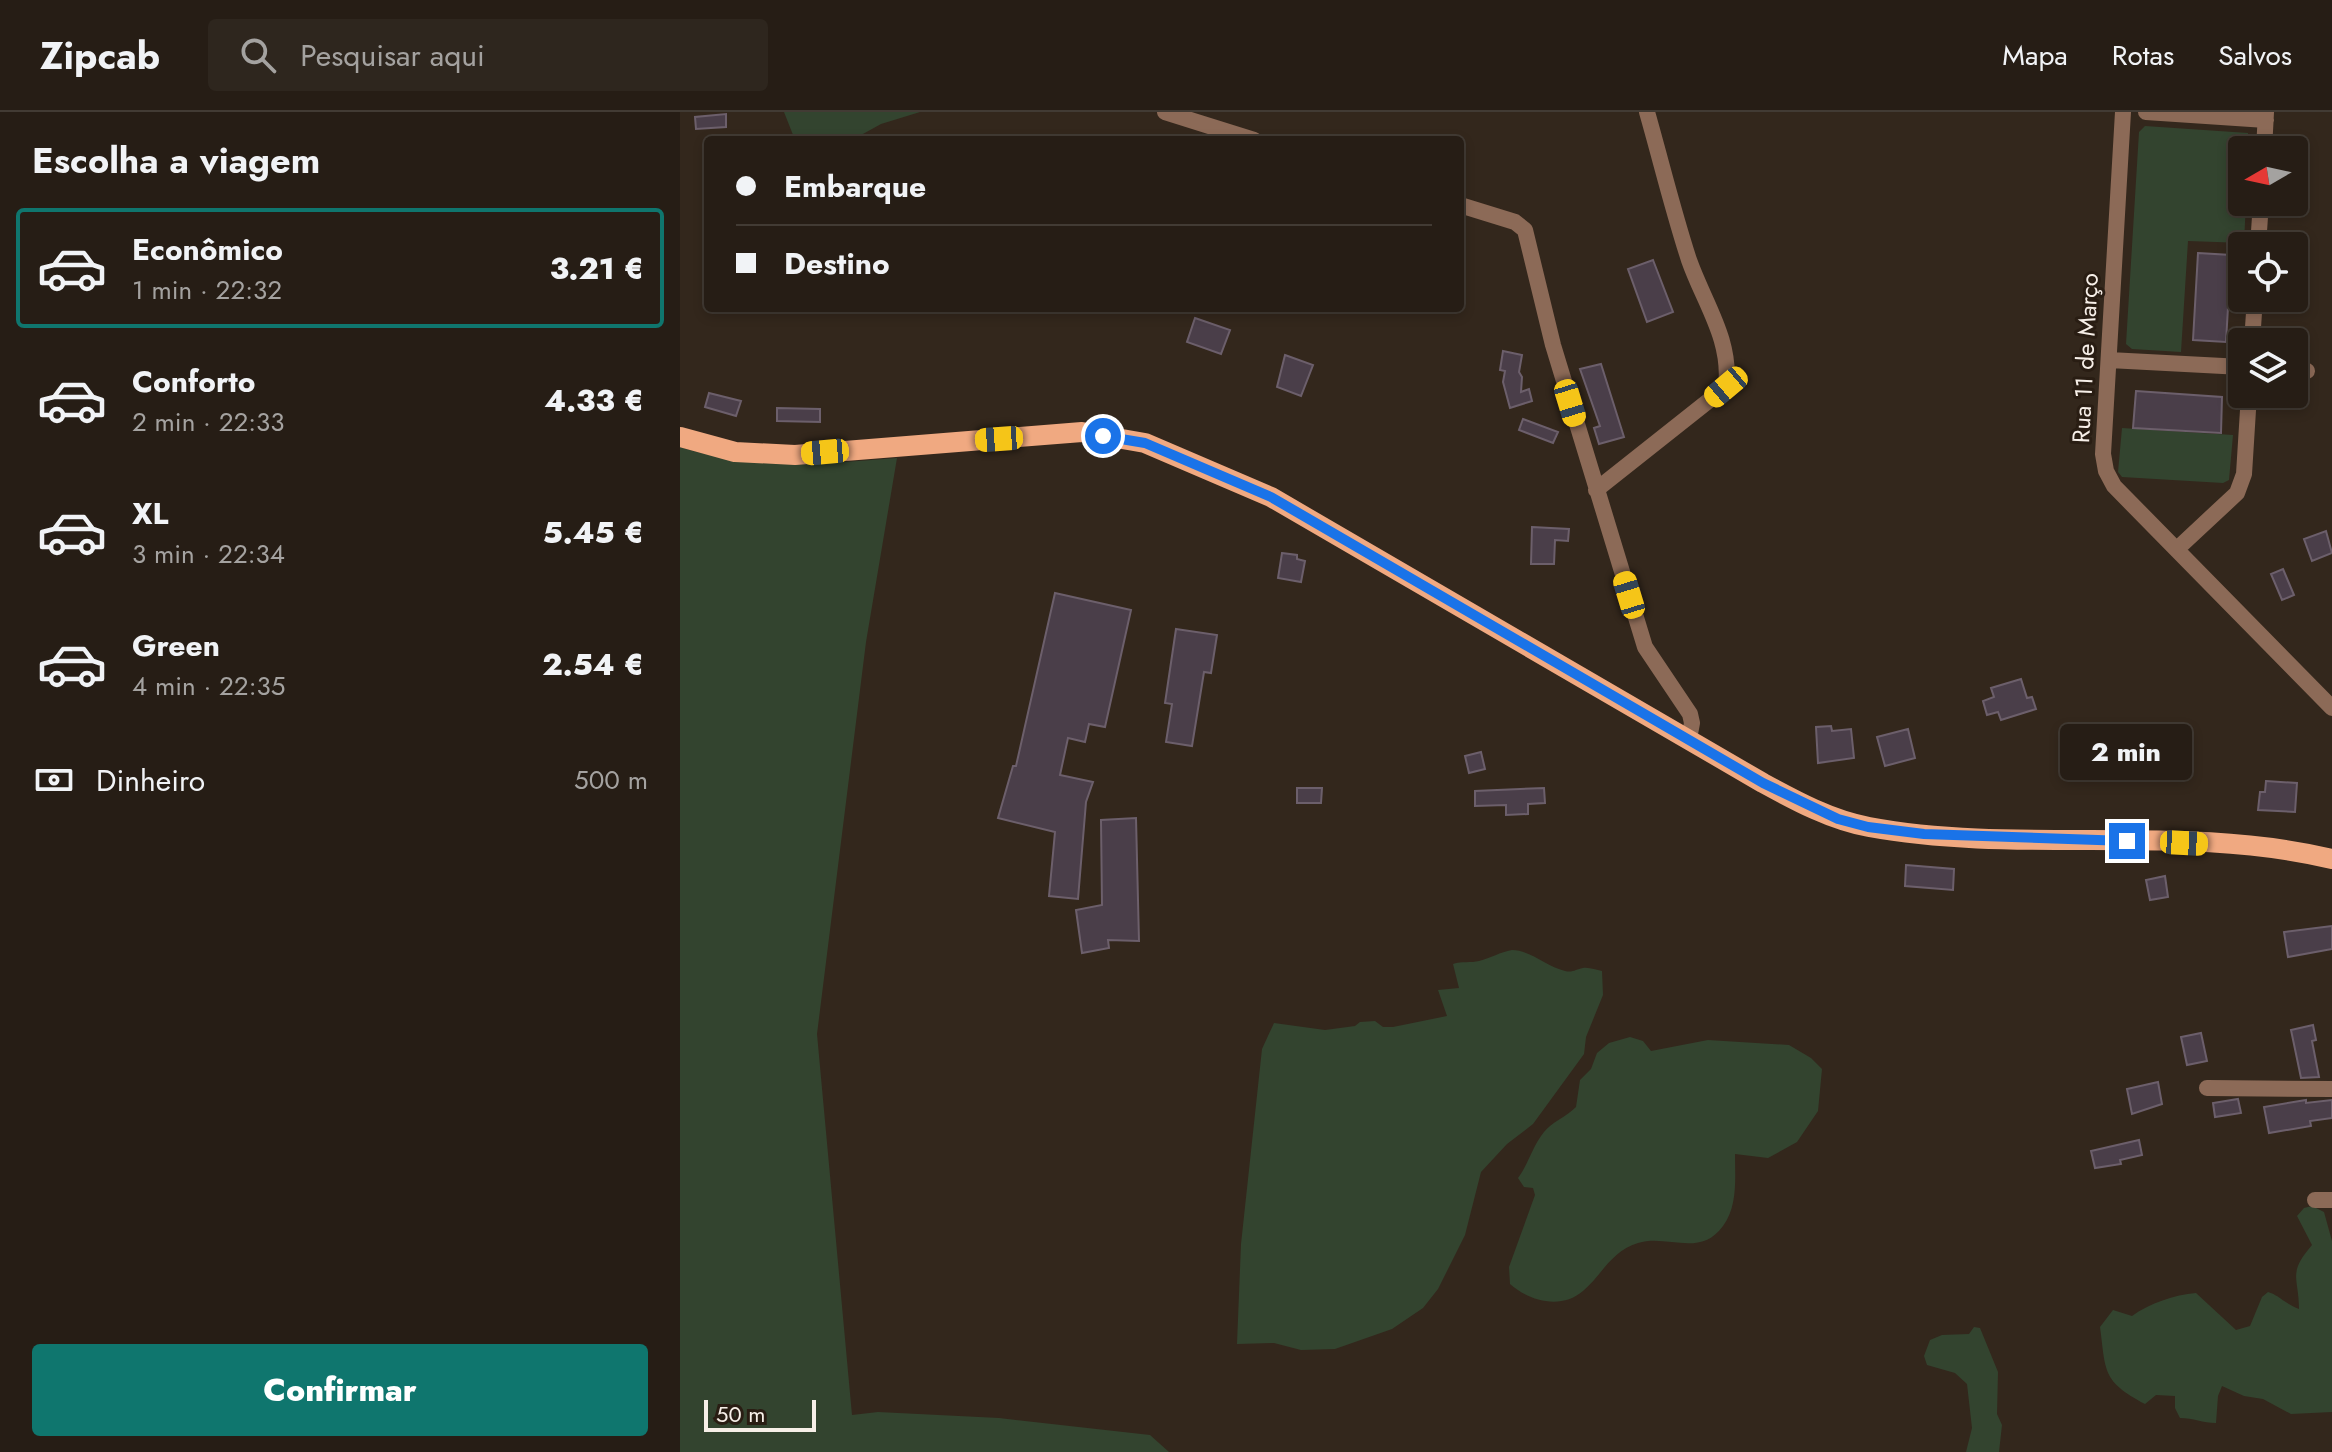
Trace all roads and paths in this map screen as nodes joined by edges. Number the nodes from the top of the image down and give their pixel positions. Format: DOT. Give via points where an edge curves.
graph roads {
  1 [pos="1165,112"];
  2 [pos="1647,112"];
  3 [pos="2123,112"];
  4 [pos="2146,112"];
  5 [pos="2266,116"];
  6 [pos="1241,136"];
  7 [pos="2265,136"];
  8 [pos="1464,206"];
  9 [pos="2109,360"];
  10 [pos="2228,366"];
  11 [pos="2248,408"];
  12 [pos="680,437"];
  13 [pos="1596,490"];
  14 [pos="2177,549"];
  15 [pos="2332,708"];
  16 [pos="1689,739"];
  17 [pos="2332,859"];
  18 [pos="2207,1088"];
  19 [pos="2332,1089"];
  1 -- 6 [label="street"];
  2 -- 13 [label="street" via="1690,262 1724,342 1726,387"];
  3 -- 9 [label="street, Rua 11 de Março"];
  4 -- 5 [label="street"];
  5 -- 7 [label="street"];
  8 -- 13 [label="street" via="1525,230"];
  9 -- 10 [label="street"];
  9 -- 14 [label="street, Rua 11 de Março" via="2106,471 2114,486"];
  11 -- 14 [label="street" via="2244,474 2237,493"];
  12 -- 16 [label="main road" via="735,452 795,455 1082,432 1145,443 1271,497"];
  13 -- 16 [label="street" via="1645,647 1690,714"];
  14 -- 15 [label="street, Rua 11 de Março"];
  16 -- 17 [label="main road" via="1800,803 1868,827 1924,834 2290,849"];
  18 -- 19 [label="street"];
}
